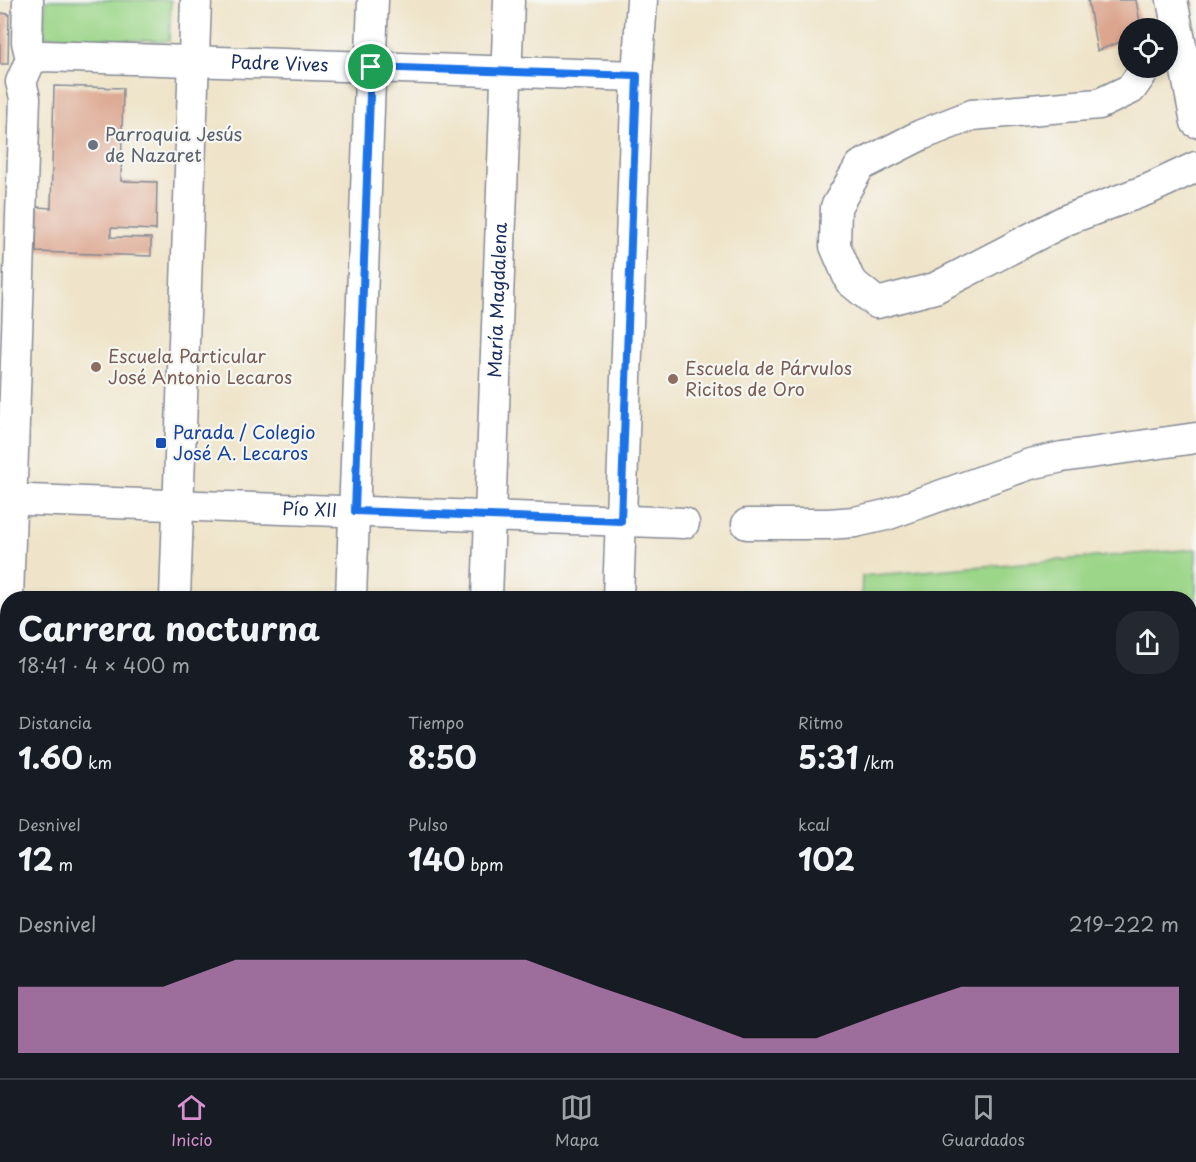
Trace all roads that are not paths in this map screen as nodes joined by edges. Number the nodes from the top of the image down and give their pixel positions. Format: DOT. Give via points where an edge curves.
graph roads {
  1 [pos="28,0"];
  2 [pos="196,0"];
  3 [pos="373,0"];
  4 [pos="508,0"];
  5 [pos="642,0"];
  6 [pos="1172,0"];
  7 [pos="1181,37"];
  8 [pos="194,61"];
  9 [pos="371,67"];
  10 [pos="506,72"];
  11 [pos="17,76"];
  12 [pos="637,76"];
  13 [pos="1139,78"];
  14 [pos="1196,122"];
  15 [pos="1196,167"];
  16 [pos="1196,438"];
  17 [pos="6,499"];
  18 [pos="178,505"];
  19 [pos="355,511"];
  20 [pos="490,516"];
  21 [pos="621,521"];
  22 [pos="684,523"];
  23 [pos="747,524"];
  24 [pos="8,591"];
  25 [pos="175,591"];
  26 [pos="351,591"];
  27 [pos="487,591"];
  28 [pos="618,591"];
  1 -- 11 [label="street" via="27,42"];
  2 -- 8 [label="street"];
  3 -- 9 [label="street"];
  4 -- 10 [label="street, María Magdalena"];
  5 -- 12 [label="street"];
  6 -- 7 [label="street"];
  7 -- 14 [label="street"];
  8 -- 9 [label="street, Padre Vives"];
  8 -- 11 [label="street, Padre Vives" via="37,56"];
  8 -- 18 [label="street"];
  9 -- 10 [label="street, Padre Vives"];
  9 -- 19 [label="street"];
  10 -- 12 [label="street, Padre Vives"];
  10 -- 20 [label="street, María Magdalena"];
  11 -- 17 [label="street" via="25,98"];
  12 -- 21 [label="street"];
  13 -- 15 [label="street" via="1131,89 1099,104 972,115 860,166 836,207 835,246 850,281 877,303 935,288 1066,220"];
  16 -- 23 [label="street" via="1030,464 855,522"];
  17 -- 18 [label="street, Pío XII"];
  17 -- 24 [label="street"];
  18 -- 19 [label="street, Pío XII"];
  18 -- 25 [label="street"];
  19 -- 20 [label="street, Pío XII"];
  19 -- 26 [label="street"];
  20 -- 21 [label="street, Pío XII"];
  20 -- 27 [label="street, María Magdalena"];
  21 -- 22 [label="street, Pío XII"];
  21 -- 28 [label="street"];
}
